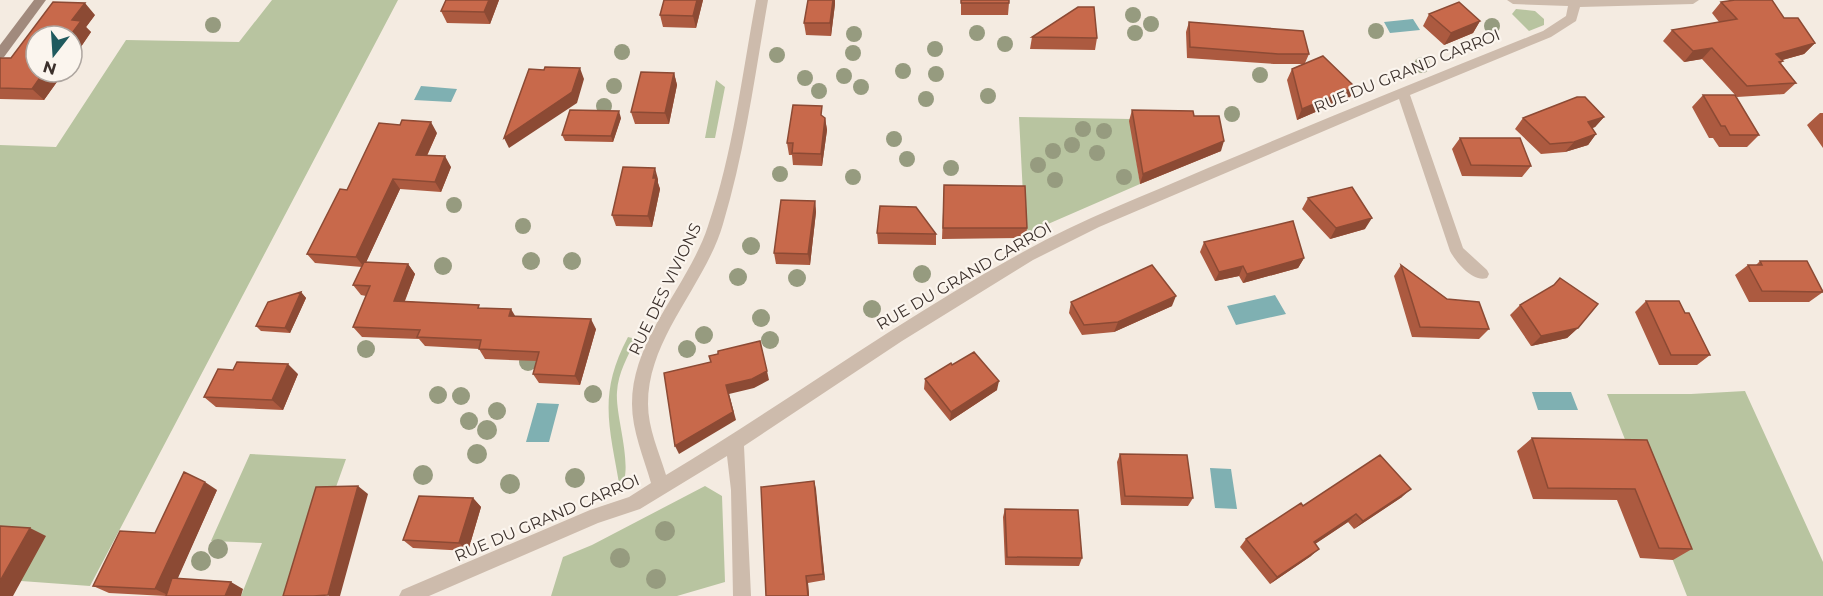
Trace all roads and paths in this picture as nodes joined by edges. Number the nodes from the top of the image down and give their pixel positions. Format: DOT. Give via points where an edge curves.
graph roads {
  1 [pos="40,0"];
  2 [pos="762,0"];
  3 [pos="1513,0"];
  4 [pos="1693,0"];
  5 [pos="1549,2"];
  6 [pos="1575,3"];
  7 [pos="1559,27"];
  8 [pos="0,54"];
  9 [pos="1403,93"];
  10 [pos="1482,274"];
  11 [pos="736,442"];
  12 [pos="661,488"];
  13 [pos="408,596"];
  14 [pos="742,596"];
  1 -- 8 [label="street"];
  2 -- 12 [label="street, RUE DES VIVIONS" via="727,184 714,230 654,347 645,374 640,402 643,429"];
  3 -- 5 [label="street"];
  4 -- 6 [label="street"];
  5 -- 6 [label="street"];
  5 -- 7 [label="street" via="1558,16"];
  6 -- 7 [label="street, RUE DU GRAND CARROI" via="1572,18"];
  7 -- 9 [label="street, RUE DU GRAND CARROI"];
  9 -- 10 [label="street" via="1457,252"];
  9 -- 11 [label="street, RUE DU GRAND CARROI" via="1165,192 1028,256 841,371"];
  11 -- 12 [label="street, RUE DU GRAND CARROI"];
  11 -- 14 [label="street"];
  12 -- 13 [label="street, RUE DU GRAND CARROI" via="634,503"];
}
